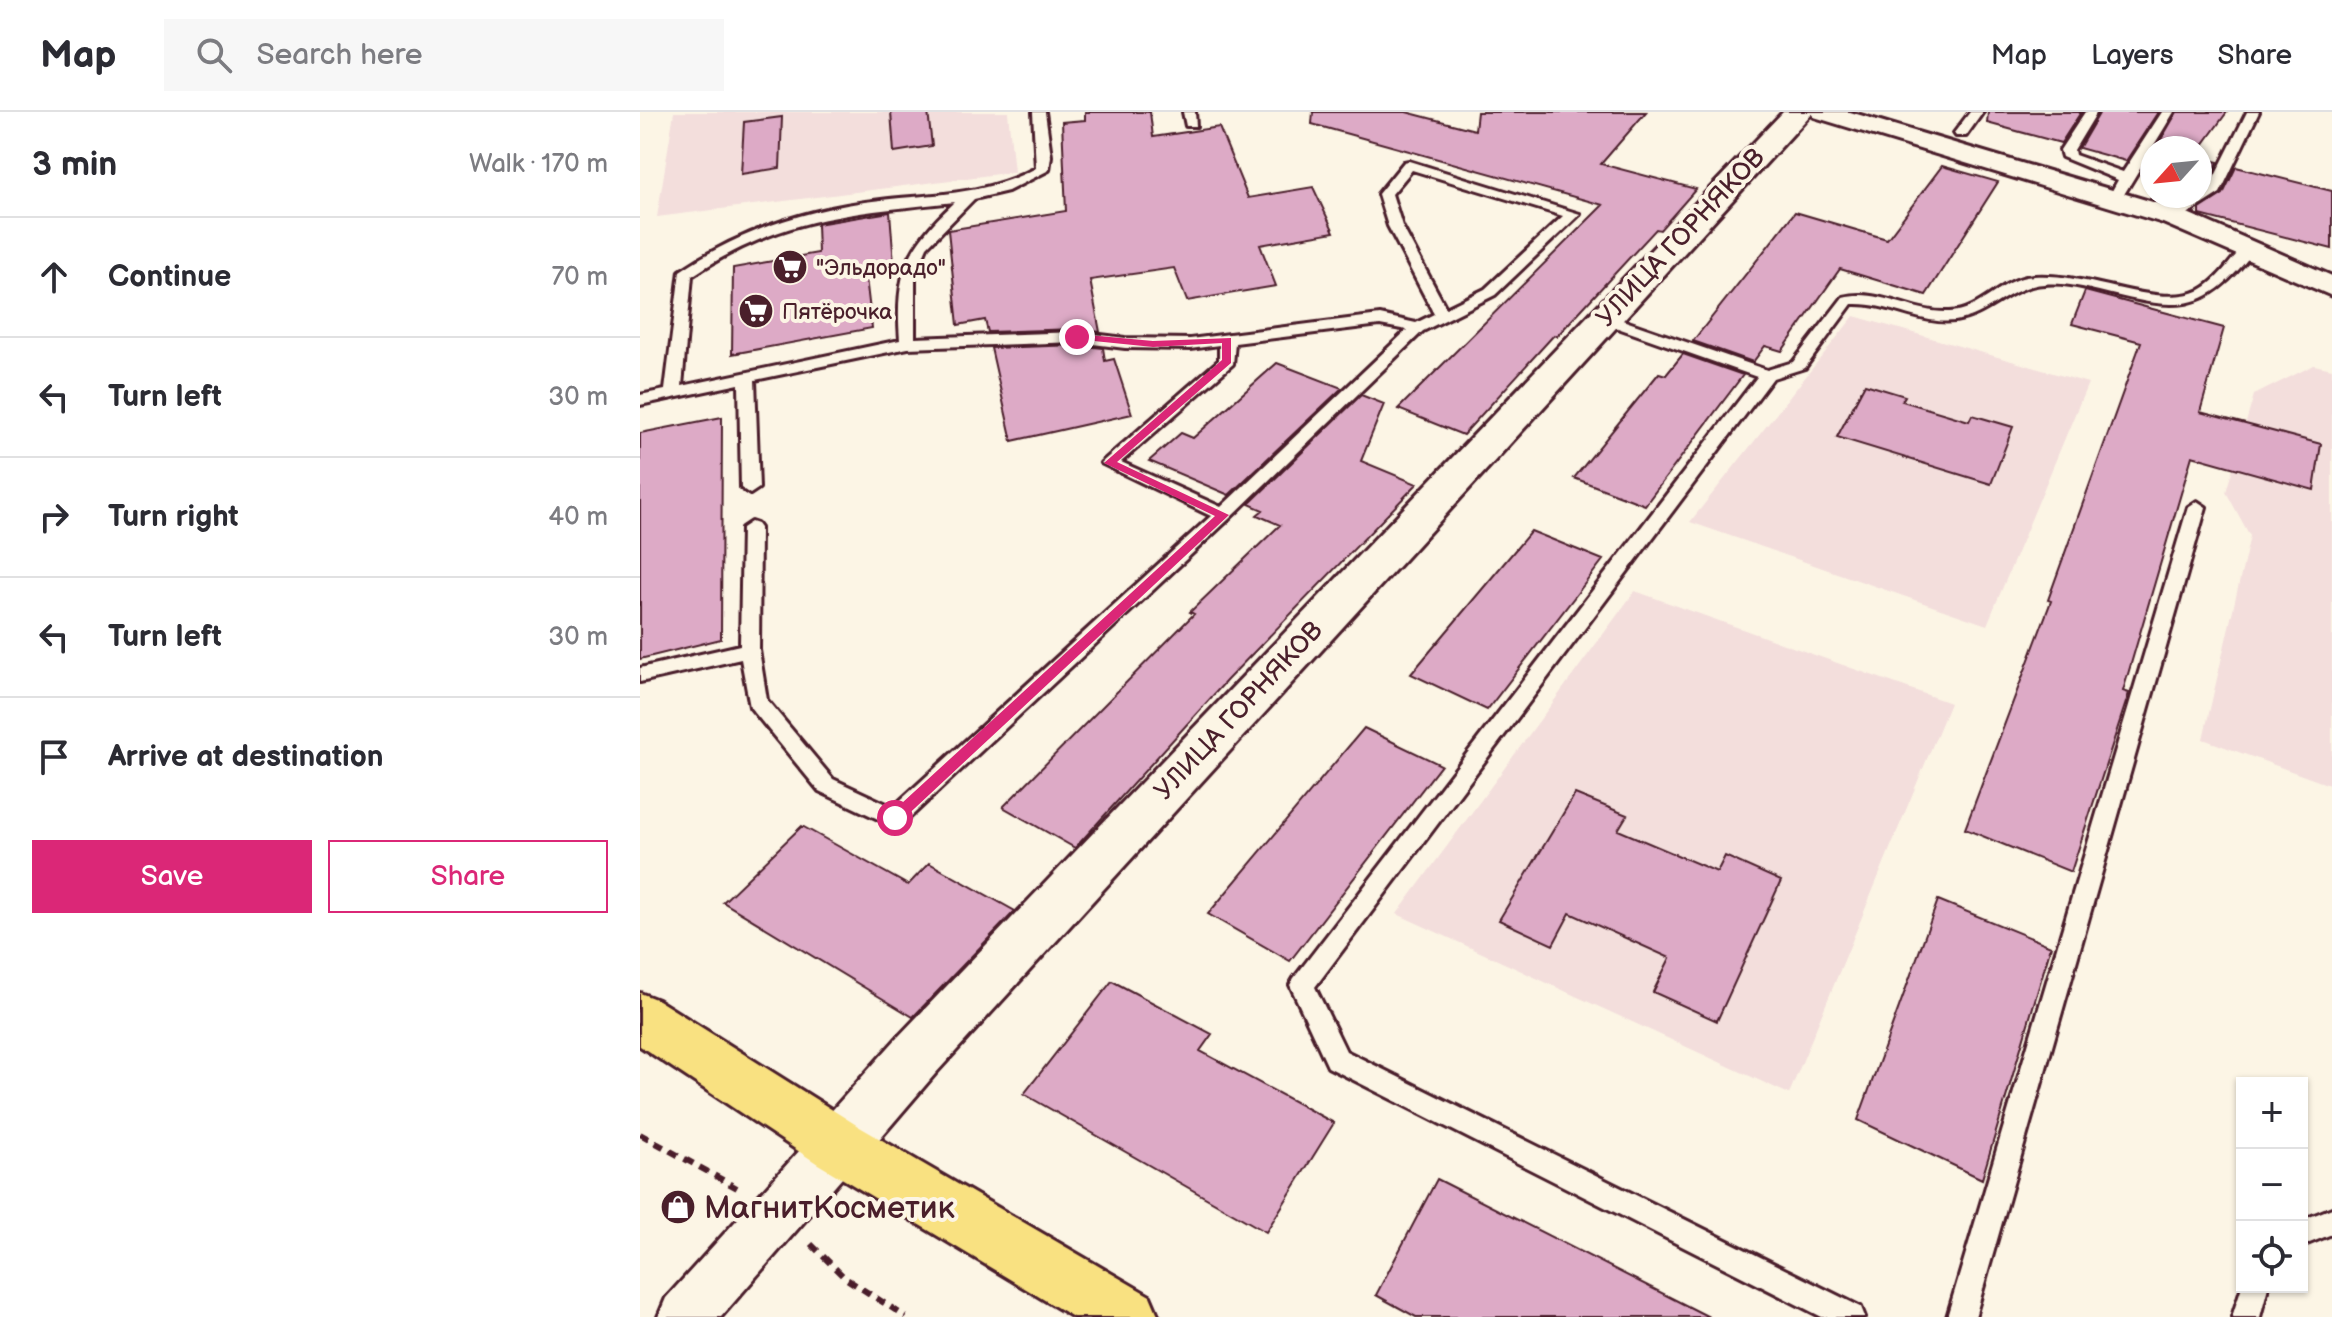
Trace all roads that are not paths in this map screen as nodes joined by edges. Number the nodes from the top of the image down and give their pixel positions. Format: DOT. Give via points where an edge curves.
graph roads {
  1 [pos="1039,112"];
  2 [pos="1799,112"];
  3 [pos="1823,112"];
  4 [pos="1977,112"];
  5 [pos="2091,112"];
  6 [pos="2168,112"];
  7 [pos="2253,112"];
  8 [pos="1961,133"];
  9 [pos="2121,188"];
  10 [pos="969,197"];
  11 [pos="2173,217"];
  12 [pos="2248,250"];
  13 [pos="2332,287"];
  14 [pos="1442,316"];
  15 [pos="1603,318"];
  16 [pos="1418,328"];
  17 [pos="1227,340"];
  18 [pos="908,343"];
  19 [pos="1767,375"];
  20 [pos="747,378"];
  21 [pos="673,393"];
  22 [pos="640,400"];
  23 [pos="750,488"];
  24 [pos="2197,507"];
  25 [pos="1223,515"];
  26 [pos="751,528"];
  27 [pos="749,650"];
  28 [pos="640,675"];
  29 [pos="640,1017"];
  30 [pos="838,1145"];
  31 [pos="2332,1221"];
  32 [pos="2308,1231"];
  33 [pos="2253,1293"];
  34 [pos="685,1317"];
  35 [pos="1129,1317"];
  36 [pos="1851,1317"];
  37 [pos="1961,1317"];
  38 [pos="2246,1317"];
  1 -- 10 [label="lane" via="1042,170 996,193"];
  2 -- 15 [label="street, УЛИЦА ГОРНЯКОВ"];
  3 -- 9 [label="street"];
  4 -- 8 [label="lane"];
  5 -- 9 [label="lane" via="2067,150 2069,157"];
  6 -- 9 [label="lane"];
  7 -- 11 [label="lane" via="2215,190"];
  9 -- 11 [label="street"];
  10 -- 18 [label="lane" via="922,240 908,269"];
  10 -- 21 [label="lane" via="829,211 705,259 685,274"];
  11 -- 12 [label="street"];
  12 -- 13 [label="street"];
  12 -- 19 [label="lane" via="2207,292 2190,299 2169,300 2084,282 2038,281 2013,287 1972,314 1948,317 1865,297 1848,300 1799,365"];
  14 -- 14 [label="lane" via="1490,292 1573,214 1409,165 1385,194 1391,224 1423,272"];
  14 -- 16 [label="lane"];
  15 -- 19 [label="lane"];
  15 -- 30 [label="street, УЛИЦА ГОРНЯКОВ"];
  16 -- 17 [label="lane" via="1380,320"];
  16 -- 25 [label="lane"];
  17 -- 18 [label="lane" via="1139,343 1077,337"];
  17 -- 25 [label="lane" via="1227,361 1109,463"];
  18 -- 20 [label="lane"];
  19 -- 36 [label="lane" via="1302,985 1337,1059"];
  20 -- 21 [label="lane"];
  20 -- 23 [label="lane"];
  21 -- 22 [label="lane"];
  24 -- 37 [label="lane"];
  25 -- 27 [label="lane" via="895,818 826,785 757,702"];
  26 -- 27 [label="lane"];
  27 -- 28 [label="lane"];
  29 -- 30 [label="main road"];
  30 -- 34 [label="street, УЛИЦА ГОРНЯКОВ"];
  30 -- 35 [label="main road"];
  31 -- 32 [label="lane"];
  33 -- 38 [label="lane"];
}
